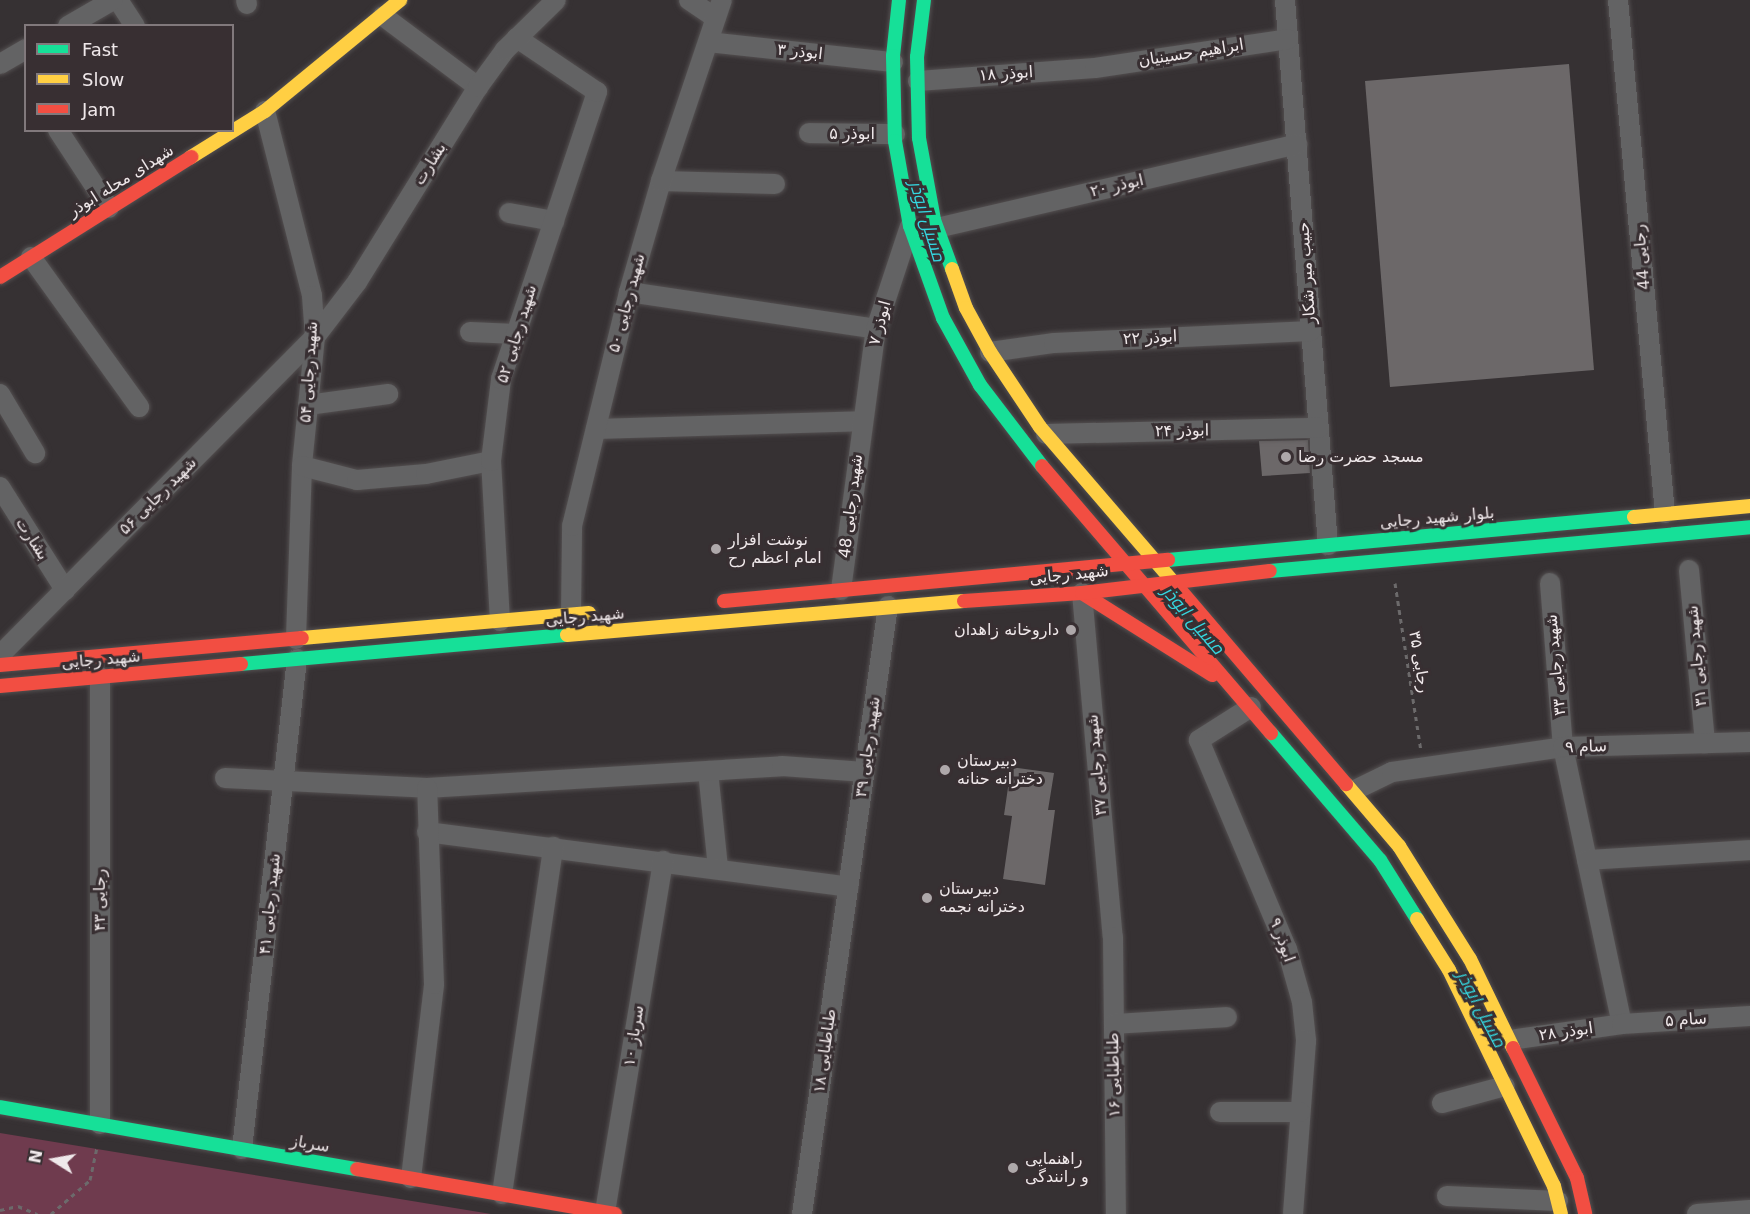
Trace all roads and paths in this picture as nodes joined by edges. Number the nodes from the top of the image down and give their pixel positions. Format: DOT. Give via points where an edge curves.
graph roads {
  1 [pos="113,0"];
  2 [pos="118,0"];
  3 [pos="400,0"];
  4 [pos="556,0"];
  5 [pos="689,0"];
  6 [pos="899,0"];
  7 [pos="924,0"];
  8 [pos="1285,0"];
  9 [pos="1618,0"];
  10 [pos="719,9"];
  11 [pos="383,16"];
  12 [pos="71,24"];
  13 [pos="134,24"];
  14 [pos="517,38"];
  15 [pos="1288,39"];
  16 [pos="708,42"];
  17 [pos="24,50"];
  18 [pos="893,62"];
  19 [pos="0,64"];
  20 [pos="1095,68"];
  21 [pos="918,81"];
  22 [pos="478,87"];
  23 [pos="265,111"];
  24 [pos="234,125"];
  25 [pos="59,132"];
  26 [pos="809,134"];
  27 [pos="895,134"];
  28 [pos="208,137"];
  29 [pos="1297,144"];
  30 [pos="661,181"];
  31 [pos="775,184"];
  32 [pos="109,208"];
  33 [pos="509,213"];
  34 [pos="554,221"];
  35 [pos="910,226"];
  36 [pos="937,228"];
  37 [pos="31,257"];
  38 [pos="1,275"];
  39 [pos="629,292"];
  40 [pos="876,329"];
  41 [pos="1311,331"];
  42 [pos="470,332"];
  43 [pos="516,334"];
  44 [pos="315,337"];
  45 [pos="990,352"];
  46 [pos="0,394"];
  47 [pos="388,394"];
  48 [pos="308,405"];
  49 [pos="139,407"];
  50 [pos="861,422"];
  51 [pos="1319,428"];
  52 [pos="596,429"];
  53 [pos="1046,434"];
  54 [pos="35,453"];
  55 [pos="491,461"];
  56 [pos="302,466"];
  57 [pos="0,487"];
  58 [pos="1750,506"];
  59 [pos="1665,513"];
  60 [pos="1750,526"];
  61 [pos="1328,545"];
  62 [pos="1391,560"];
  63 [pos="1157,562"];
  64 [pos="1127,564"];
  65 [pos="1689,570"];
  66 [pos="1173,580"];
  67 [pos="1144,583"];
  68 [pos="1550,583"];
  69 [pos="65,590"];
  70 [pos="841,590"];
  71 [pos="1082,593"];
  72 [pos="712,602"];
  73 [pos="888,606"];
  74 [pos="606,611"];
  75 [pos="571,615"];
  76 [pos="500,621"];
  77 [pos="296,639"];
  78 [pos="0,656"];
  79 [pos="297,659"];
  80 [pos="0,666"];
  81 [pos="100,677"];
  82 [pos="0,686"];
  83 [pos="1237,691"];
  84 [pos="1251,707"];
  85 [pos="1750,742"];
  86 [pos="1705,743"];
  87 [pos="1563,747"];
  88 [pos="1423,768"];
  89 [pos="708,771"];
  90 [pos="865,772"];
  91 [pos="225,778"];
  92 [pos="284,781"];
  93 [pos="427,788"];
  94 [pos="1355,790"];
  95 [pos="427,832"];
  96 [pos="553,847"];
  97 [pos="1750,850"];
  98 [pos="1587,860"];
  99 [pos="663,861"];
  100 [pos="718,867"];
  101 [pos="848,887"];
  102 [pos="1113,937"];
  103 [pos="1750,1016"];
  104 [pos="1227,1017"];
  105 [pos="1114,1024"];
  106 [pos="1622,1024"];
  107 [pos="1510,1040"];
  108 [pos="1505,1086"];
  109 [pos="1442,1103"];
  110 [pos="0,1107"];
  111 [pos="1220,1112"];
  112 [pos="1300,1112"];
  113 [pos="100,1124"];
  114 [pos="242,1149"];
  115 [pos="411,1178"];
  116 [pos="502,1194"];
  117 [pos="1447,1196"];
  118 [pos="1559,1208"];
  119 [pos="0,1210"];
  120 [pos="1750,1210"];
  121 [pos="610,1213"];
  122 [pos="38,1214"];
  123 [pos="51,1214"];
  124 [pos="802,1214"];
  125 [pos="1116,1214"];
  126 [pos="1293,1214"];
  127 [pos="1586,1214"];
  128 [pos="1697,1214"];
  1 -- 12 [label="street"];
  2 -- 13 [label="street"];
  3 -- 11 [label="street, شهدای محله ابوذر"];
  4 -- 14 [label="street, بشارت"];
  5 -- 10 [label="street"];
  6 -- 18 [label="street"];
  7 -- 21 [label="street"];
  8 -- 15 [label="street, حبیب میر شکار"];
  9 -- 59 [label="street, رجایی 44"];
  10 -- 16 [label="street, شهید رجایی ۵۰"];
  11 -- 22 [label="street"];
  11 -- 23 [label="street, شهدای محله ابوذر"];
  14 -- 22 [label="street, بشارت"];
  14 -- 34 [label="street, شهید رجایی ۵۲" via="597,92"];
  15 -- 20 [label="street, ابراهیم حسینیان"];
  15 -- 29 [label="street, حبیب میر شکار"];
  16 -- 18 [label="street, ابوذر ۳"];
  16 -- 30 [label="street, شهید رجایی ۵۰"];
  17 -- 19 [label="street"];
  18 -- 27 [label="street"];
  20 -- 21 [label="street, ابوذر ۱۸"];
  21 -- 36 [label="street" via="919,138"];
  22 -- 44 [label="street, بشارت" via="357,282"];
  23 -- 24 [label="street, شهدای محله ابوذر"];
  23 -- 44 [label="street, شهید رجایی ۵۴" via="312,296"];
  25 -- 32 [label="street"];
  26 -- 27 [label="street, ابوذر ۵"];
  27 -- 35 [label="street"];
  28 -- 32 [label="street, شهدای محله ابوذر"];
  29 -- 36 [label="street, ابوذر ۲۰"];
  29 -- 41 [label="street, حبیب میر شکار"];
  30 -- 31 [label="street"];
  30 -- 39 [label="street, شهید رجایی ۵۰"];
  32 -- 37 [label="street, شهدای محله ابوذر"];
  33 -- 34 [label="street"];
  34 -- 43 [label="street, شهید رجایی ۵۲"];
  35 -- 40 [label="street, ابوذر ۷"];
  35 -- 64 [label="street" via="943,318 980,385 1021,442"];
  36 -- 45 [label="street" via="966,308"];
  37 -- 38 [label="street, شهدای محله ابوذر"];
  37 -- 49 [label="street"];
  39 -- 40 [label="street"];
  39 -- 52 [label="street, شهید رجایی ۵۰"];
  40 -- 50 [label="street, ابوذر ۷"];
  41 -- 45 [label="street, ابوذر ۲۲" via="1054,343"];
  41 -- 51 [label="street, حبیب میر شکار"];
  42 -- 43 [label="street"];
  43 -- 55 [label="street, شهید رجایی ۵۲" via="501,379"];
  44 -- 48 [label="street, شهید رجایی ۵۴"];
  44 -- 69 [label="street, شهید رجایی ۵۶"];
  45 -- 53 [label="street"];
  46 -- 54 [label="street"];
  47 -- 48 [label="street"];
  48 -- 56 [label="street, شهید رجایی ۵۴"];
  50 -- 52 [label="street"];
  50 -- 70 [label="street, شهید رجایی 48"];
  51 -- 53 [label="street, ابوذر ۲۴"];
  51 -- 61 [label="street, حبیب میر شکار"];
  52 -- 75 [label="street, شهید رجایی ۵۰" via="572,526"];
  53 -- 63 [label="street"];
  55 -- 56 [label="street" via="426,474 357,480"];
  55 -- 76 [label="street, شهید رجایی ۵۲"];
  56 -- 77 [label="street, شهید رجایی ۵۴"];
  57 -- 69 [label="street, بشارت"];
  58 -- 59 [label="street, بلوار شهید رجایی"];
  59 -- 61 [label="street, بلوار شهید رجایی"];
  60 -- 62 [label="street"];
  61 -- 63 [label="street, بلوار شهید رجایی"];
  62 -- 66 [label="street"];
  62 -- 88 [label="path, رجایی ۳۵"];
  63 -- 64 [label="street, بلوار شهید رجایی"];
  63 -- 66 [label="street"];
  64 -- 67 [label="street"];
  64 -- 70 [label="street, شهید رجایی"];
  65 -- 86 [label="street, شهید رجایی ۳۱"];
  66 -- 67 [label="street, شهید رجایی"];
  66 -- 94 [label="street"];
  67 -- 71 [label="street, شهید رجایی"];
  67 -- 83 [label="street"];
  68 -- 87 [label="street, شهید رجایی ۳۳"];
  69 -- 78 [label="street, شهید رجایی ۵۶"];
  70 -- 72 [label="street, شهید رجایی"];
  71 -- 73 [label="street, شهید رجایی"];
  71 -- 83 [label="street"];
  71 -- 102 [label="street, شهید رجایی ۳۷"];
  73 -- 79 [label="street, شهید رجایی"];
  73 -- 90 [label="street, شهید رجایی ۳۹"];
  74 -- 75 [label="street, شهید رجایی"];
  75 -- 76 [label="street, شهید رجایی"];
  76 -- 77 [label="street, شهید رجایی"];
  77 -- 80 [label="street, شهید رجایی"];
  79 -- 81 [label="street, شهید رجایی"];
  79 -- 92 [label="street, شهید رجایی ۴۱"];
  81 -- 82 [label="street, شهید رجایی"];
  81 -- 113 [label="street, رجایی ۴۳"];
  83 -- 84 [label="street"];
  84 -- 108 [label="street" via="1344,814 1420,919"];
  84 -- 112 [label="street, ابوذر ۹" via="1199,740 1287,949 1302,1002 1306,1041"];
  85 -- 86 [label="street, سام ۹"];
  86 -- 87 [label="street, سام ۹"];
  87 -- 88 [label="street, سام ۹"];
  87 -- 98 [label="street, شهید رجایی ۳۳"];
  88 -- 94 [label="street, سام ۹" via="1392,772"];
  89 -- 90 [label="street" via="782,766"];
  89 -- 93 [label="street"];
  89 -- 100 [label="street"];
  90 -- 101 [label="street, شهید رجایی ۳۹"];
  91 -- 92 [label="street"];
  92 -- 93 [label="street"];
  92 -- 114 [label="street, شهید رجایی ۴۱"];
  93 -- 95 [label="street"];
  94 -- 107 [label="street" via="1440,906"];
  95 -- 96 [label="street"];
  95 -- 115 [label="street" via="434,984"];
  96 -- 99 [label="street"];
  96 -- 116 [label="street"];
  97 -- 98 [label="street"];
  98 -- 106 [label="street, شهید رجایی ۳۳"];
  99 -- 100 [label="street"];
  99 -- 121 [label="street, سرباز ۱۰"];
  100 -- 101 [label="street"];
  101 -- 124 [label="street, طباطبایی ۱۸"];
  102 -- 105 [label="street, طباطبایی ۱۶"];
  103 -- 106 [label="street, سام ۵"];
  104 -- 105 [label="street"];
  105 -- 125 [label="street, طباطبایی ۱۶"];
  106 -- 107 [label="street, ابوذر ۲۸"];
  107 -- 127 [label="street" via="1577,1178"];
  108 -- 109 [label="street"];
  108 -- 118 [label="street" via="1554,1186"];
  110 -- 113 [label="street, سرباز"];
  111 -- 112 [label="street"];
  112 -- 126 [label="street, ابوذر ۹"];
  113 -- 114 [label="street, سرباز"];
  113 -- 123 [label="path" via="90,1180"];
  114 -- 115 [label="street, سرباز"];
  115 -- 116 [label="street, سرباز"];
  116 -- 121 [label="street, سرباز"];
  117 -- 118 [label="street"];
  119 -- 122 [label="path" via="18,1206"];
  120 -- 128 [label="street"];
}
